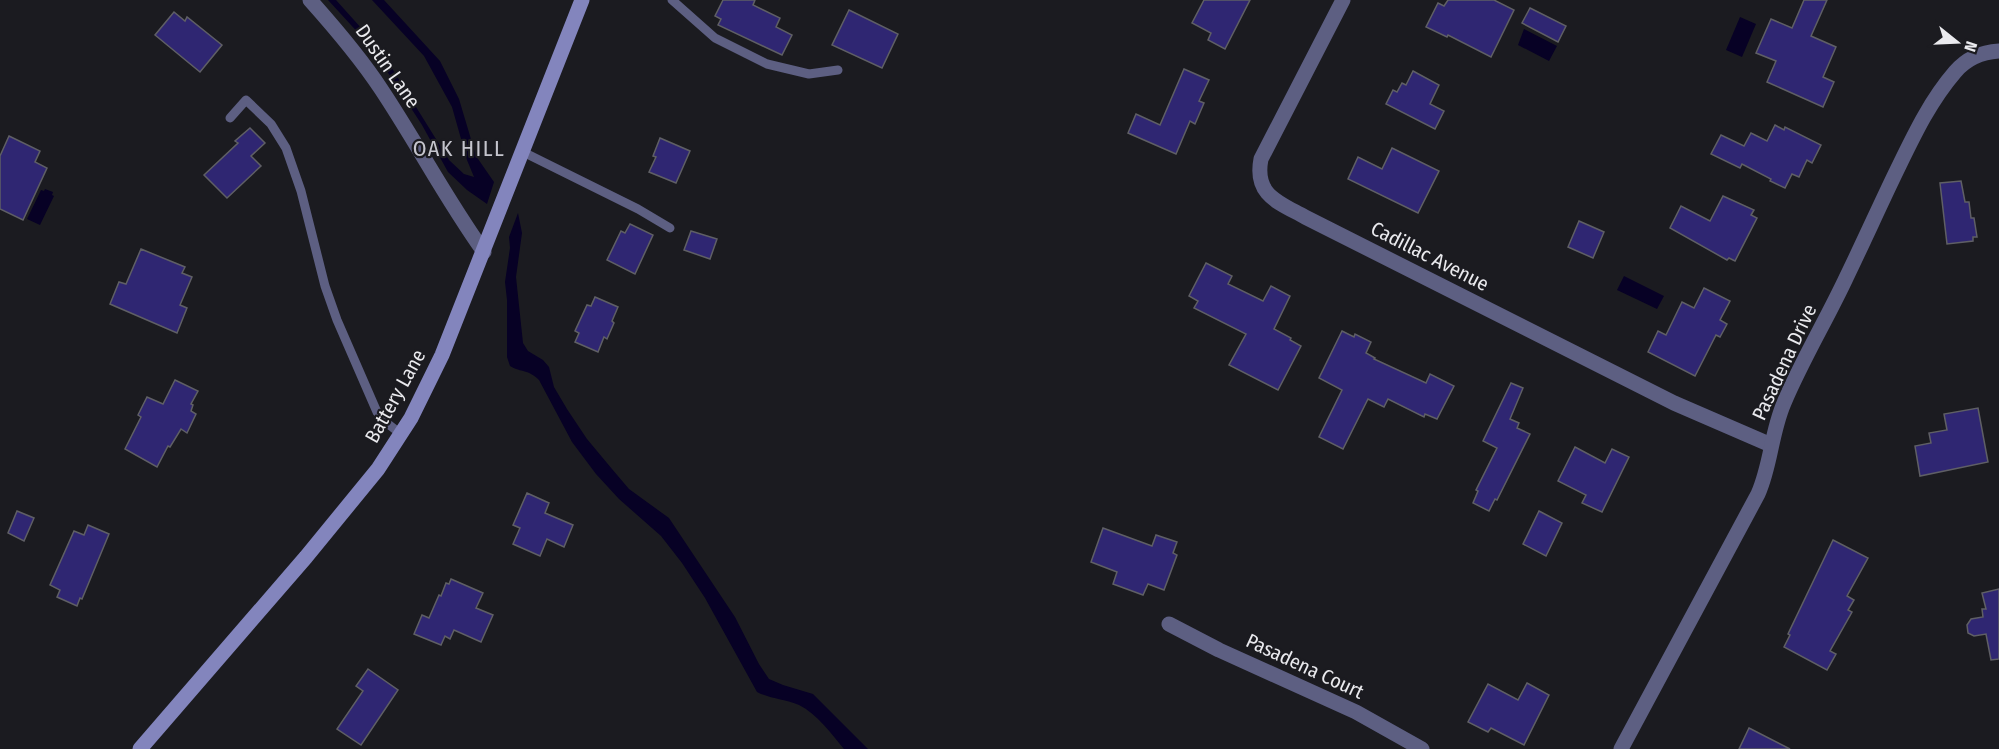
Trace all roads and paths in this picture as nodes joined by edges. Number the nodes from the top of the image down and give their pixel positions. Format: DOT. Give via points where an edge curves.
graph roads {
  1 [pos="310,0"];
  2 [pos="582,0"];
  3 [pos="672,0"];
  4 [pos="1343,0"];
  5 [pos="1999,51"];
  6 [pos="838,70"];
  7 [pos="230,118"];
  8 [pos="521,151"];
  9 [pos="670,228"];
  10 [pos="484,252"];
  11 [pos="401,434"];
  12 [pos="1771,445"];
  13 [pos="1169,624"];
  14 [pos="140,749"];
  15 [pos="1422,749"];
  16 [pos="1621,749"];
  1 -- 10 [label="street, Dustin Lane" via="381,89"];
  2 -- 8 [label="main road, Battery Lane"];
  3 -- 6 [label="lane" via="715,38 767,64 809,74"];
  4 -- 12 [label="street, Cadillac Avenue" via="1261,159 1258,173 1269,195 1305,217 1674,403"];
  5 -- 12 [label="street, Pasadena Drive" via="1984,53 1965,63 1934,99 1783,404"];
  7 -- 11 [label="lane" via="246,100 272,124 283,142 301,190 337,320 378,412"];
  8 -- 9 [label="lane"];
  8 -- 10 [label="main road, Battery Lane"];
  10 -- 11 [label="main road, Battery Lane" via="439,362"];
  11 -- 14 [label="main road, Battery Lane" via="328,531"];
  12 -- 16 [label="street, Pasadena Drive" via="1758,494"];
  13 -- 15 [label="street, Pasadena Court" via="1356,712"];
}
